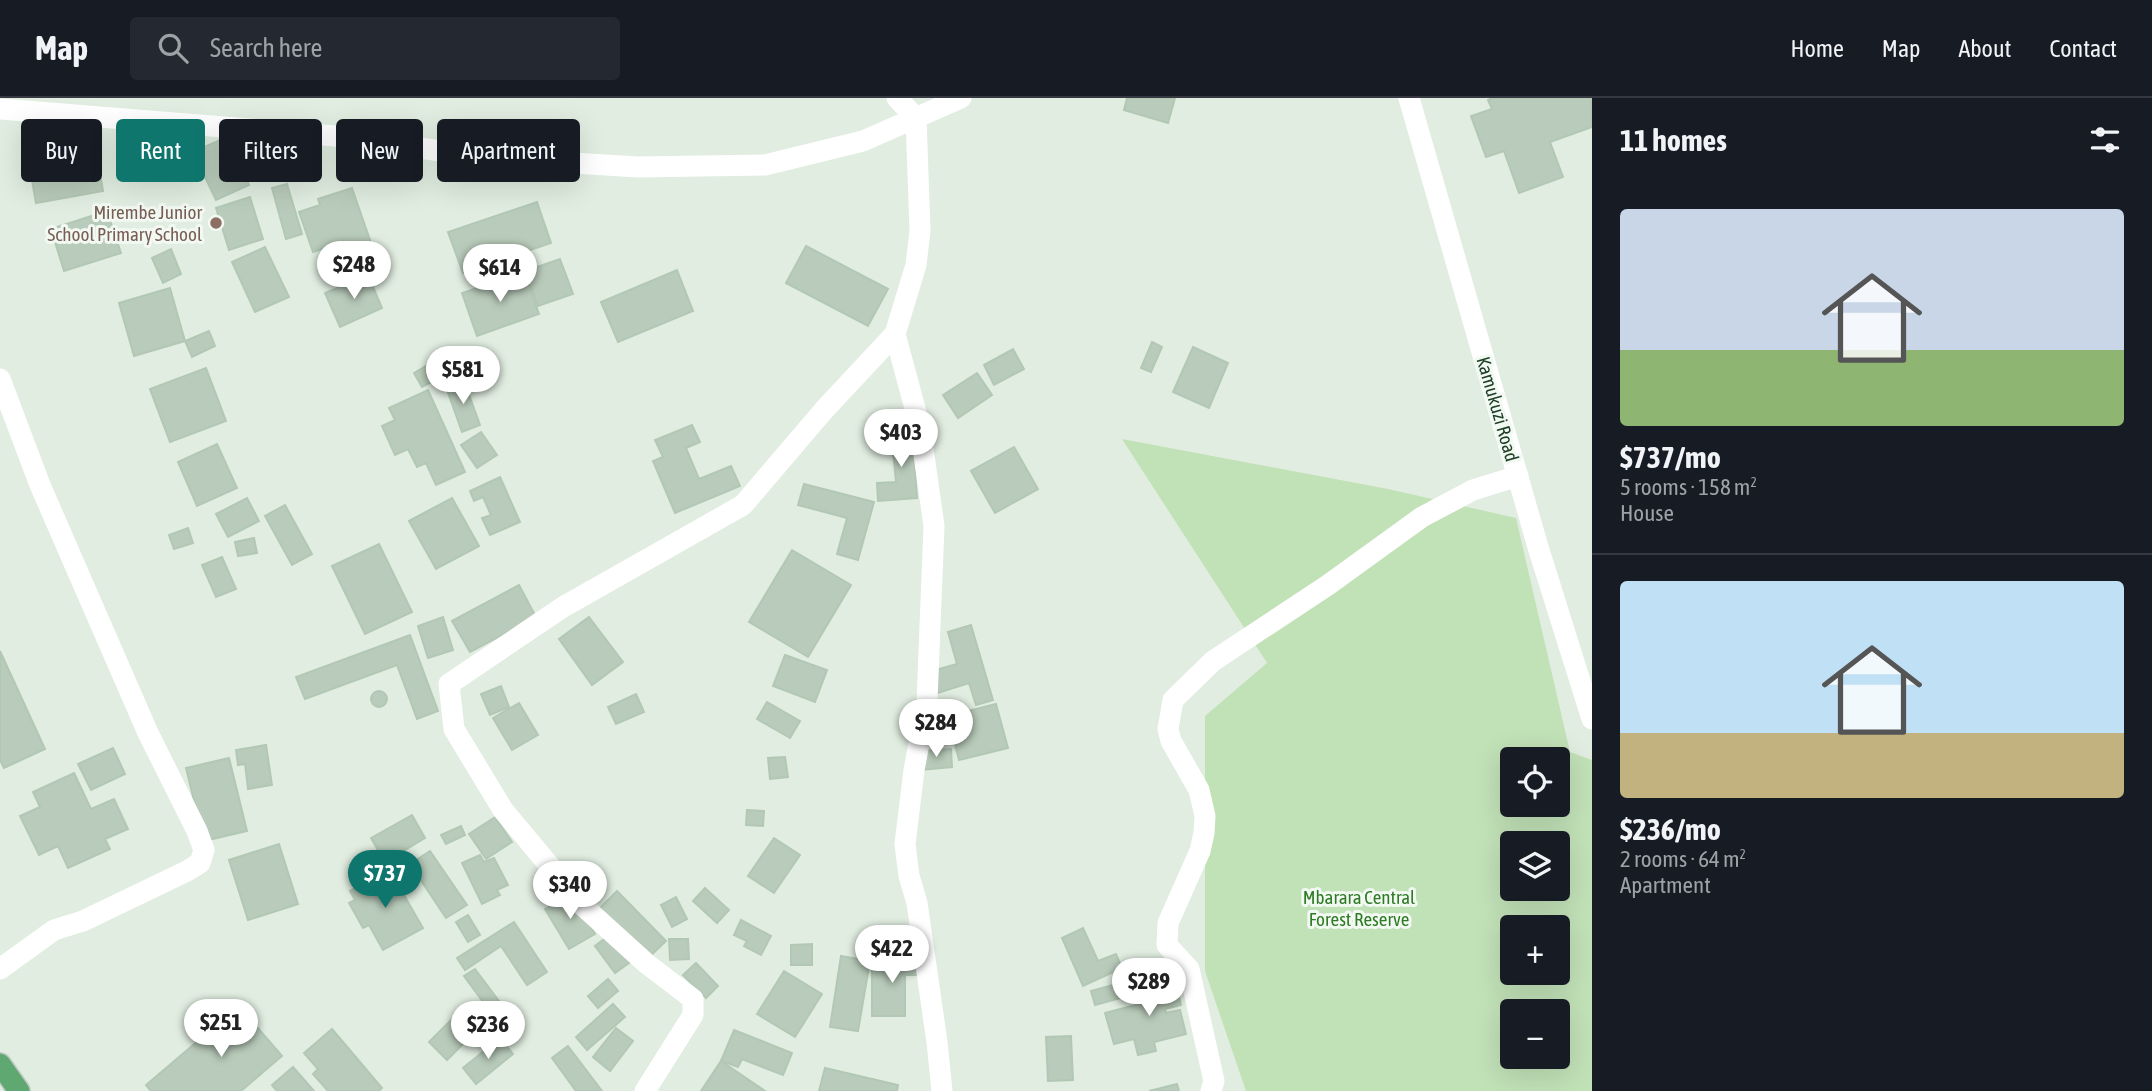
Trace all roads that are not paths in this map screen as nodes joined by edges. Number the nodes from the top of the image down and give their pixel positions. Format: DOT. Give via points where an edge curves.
graph roads {
  1 [pos="897,98"];
  2 [pos="961,98"];
  3 [pos="1409,98"];
  4 [pos="0,109"];
  5 [pos="916,118"];
  6 [pos="894,334"];
  7 [pos="0,379"];
  8 [pos="1517,476"];
  9 [pos="1592,719"];
  10 [pos="0,969"];
  11 [pos="0,1064"];
  12 [pos="19,1091"];
  13 [pos="645,1091"];
  14 [pos="942,1091"];
  15 [pos="1211,1091"];
  1 -- 5 [label="street"];
  2 -- 5 [label="street"];
  3 -- 8 [label="street, Kamukuzi Road"];
  4 -- 5 [label="street" via="335,136 490,158 638,167 765,165 863,141"];
  5 -- 6 [label="street" via="920,231 916,265"];
  6 -- 13 [label="street" via="743,506 563,607 449,684 454,729 503,810 583,906 693,999 693,1015"];
  6 -- 14 [label="street" via="920,427 934,526 927,701 905,844"];
  7 -- 10 [label="street" via="40,485 204,850 200,863 187,871 83,921 54,930"];
  8 -- 9 [label="street, Kamukuzi Road"];
  8 -- 15 [label="street" via="1473,490 1422,517 1213,661 1173,700 1168,729 1171,741 1199,790 1205,816 1200,851 1168,923 1167,945 1189,969 1214,1081"];
  11 -- 12 [label="main road"];
}
